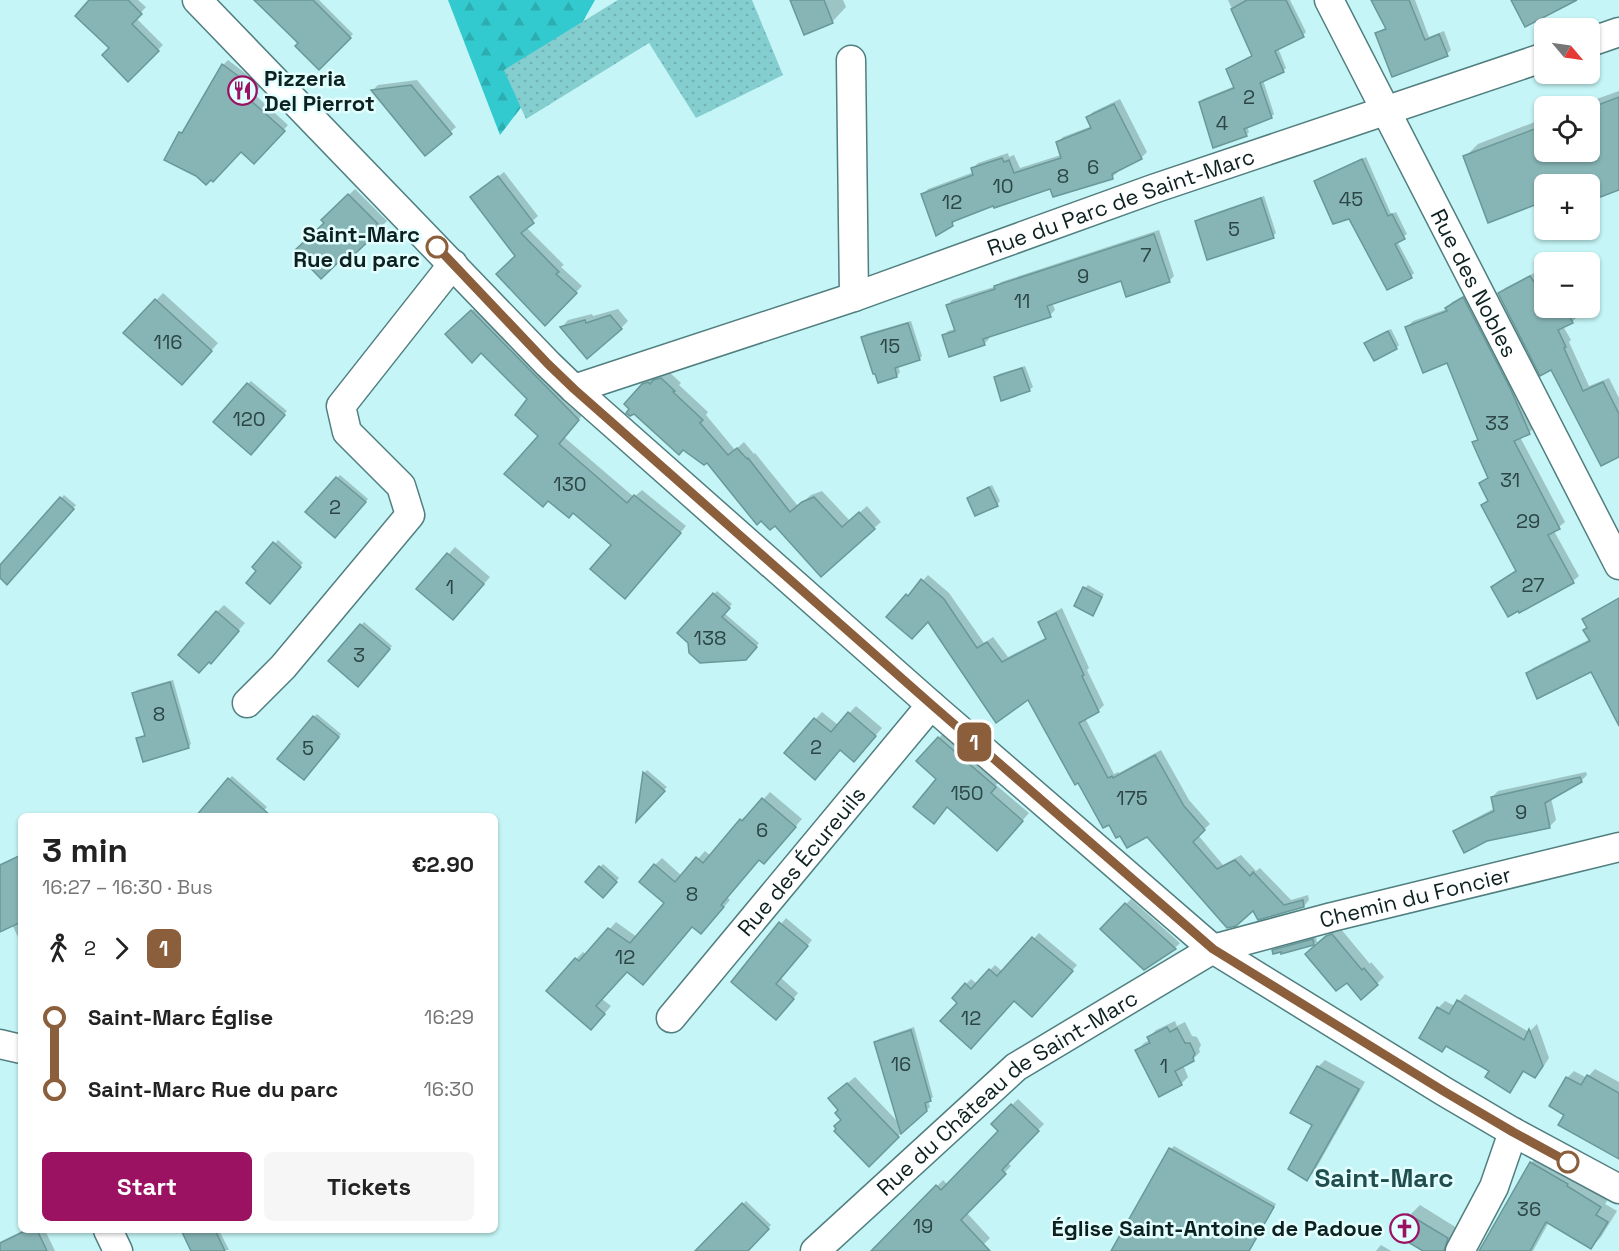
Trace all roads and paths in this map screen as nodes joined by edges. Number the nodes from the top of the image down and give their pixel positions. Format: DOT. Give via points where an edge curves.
graph roads {
  1 [pos="197,0"];
  2 [pos="1329,0"];
  3 [pos="1619,32"];
  4 [pos="1600,39"];
  5 [pos="851,60"];
  6 [pos="1534,61"];
  7 [pos="1386,110"];
  8 [pos="453,264"];
  9 [pos="854,297"];
  10 [pos="574,389"];
  11 [pos="1619,565"];
  12 [pos="247,703"];
  13 [pos="932,705"];
  14 [pos="1619,848"];
  15 [pos="1213,949"];
  16 [pos="671,1018"];
  17 [pos="0,1044"];
  18 [pos="18,1047"];
  19 [pos="1513,1132"];
  20 [pos="1619,1189"];
  21 [pos="109,1233"];
  22 [pos="118,1251"];
  23 [pos="815,1251"];
  24 [pos="1460,1251"];
  1 -- 8 [label="street"];
  2 -- 7 [label="street, Rue des Nobles"];
  3 -- 4 [label="street"];
  5 -- 9 [label="street"];
  6 -- 7 [label="street, Rue du Parc de Saint-Marc"];
  7 -- 9 [label="street, Rue du Parc de Saint-Marc"];
  7 -- 11 [label="street, Rue des Nobles"];
  8 -- 10 [label="street"];
  8 -- 12 [label="street" via="340,406 347,432 401,486 410,515 283,667"];
  9 -- 10 [label="street, Rue du Parc de Saint-Marc"];
  10 -- 13 [label="street"];
  13 -- 15 [label="street"];
  13 -- 16 [label="street, Rue des Écureuils"];
  14 -- 15 [label="street, Chemin du Foncier"];
  15 -- 19 [label="street"];
  15 -- 23 [label="street, Rue du Château de Saint-Marc" via="1016,1067"];
  17 -- 18 [label="street"];
  19 -- 20 [label="street"];
  19 -- 24 [label="street" via="1494,1187"];
  21 -- 22 [label="street"];
}
